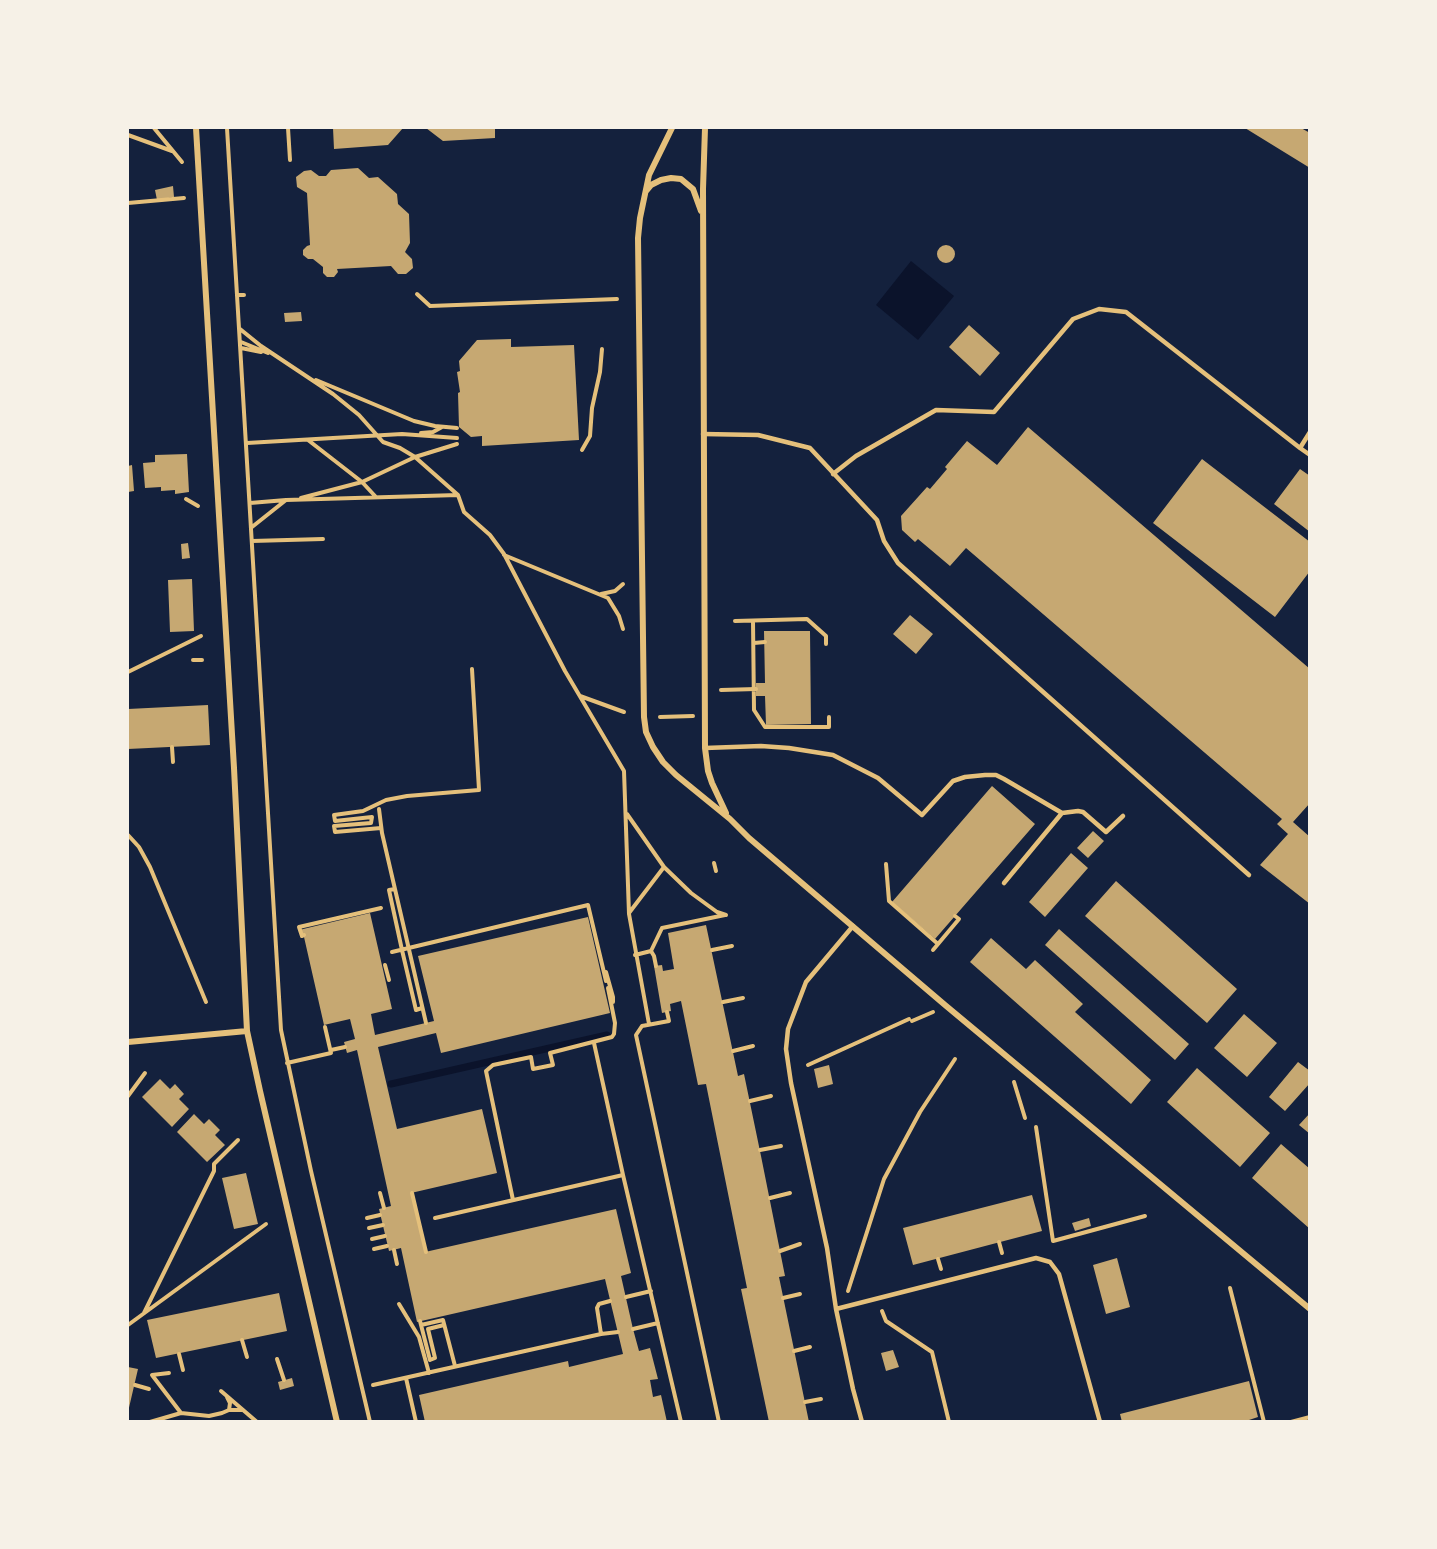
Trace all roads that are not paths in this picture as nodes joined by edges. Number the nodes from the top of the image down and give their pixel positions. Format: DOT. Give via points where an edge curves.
graph roads {
  1 [pos="196,128"];
  2 [pos="672,128"];
  3 [pos="705,128"];
  4 [pos="643,198"];
  5 [pos="704,226"];
  6 [pos="1310,432"];
  7 [pos="703,434"];
  8 [pos="1300,448"];
  9 [pos="1310,454"];
  10 [pos="833,474"];
  11 [pos="705,748"];
  12 [pos="1062,813"];
  13 [pos="1123,816"];
  14 [pos="730,819"];
  15 [pos="1249,875"];
  16 [pos="1004,884"];
  17 [pos="853,926"];
  18 [pos="247,1031"];
  19 [pos="128,1042"];
  20 [pos="836,1309"];
  21 [pos="1310,1309"];
  22 [pos="336,1422"];
  23 [pos="862,1422"];
  24 [pos="1100,1422"];
  1 -- 18 [label="street"];
  2 -- 4 [label="street" via="649,175"];
  3 -- 5 [label="street"];
  4 -- 5 [label="street" via="656,182 671,178 686,181 697,195"];
  4 -- 14 [label="street" via="638,276 646,732 663,762"];
  5 -- 7 [label="street"];
  6 -- 8 [label="lane"];
  7 -- 10 [label="lane" via="758,435 810,448"];
  7 -- 11 [label="street"];
  8 -- 9 [label="lane"];
  8 -- 10 [label="lane" via="1126,312 1099,309 1073,319 994,412 936,410 856,456"];
  10 -- 15 [label="lane" via="877,520 898,563"];
  11 -- 12 [label="lane" via="761,746 833,755 879,778 922,815 953,781 985,775 996,775"];
  11 -- 14 [label="street" via="716,796"];
  12 -- 13 [label="lane" via="1083,812 1106,832"];
  12 -- 16 [label="lane"];
  14 -- 17 [label="street"];
  17 -- 20 [label="lane" via="806,982 788,1029 786,1049"];
  17 -- 21 [label="street"];
  18 -- 19 [label="street"];
  18 -- 22 [label="street"];
  20 -- 23 [label="lane"];
  20 -- 24 [label="lane" via="1036,1258 1050,1262 1059,1274"];
}
